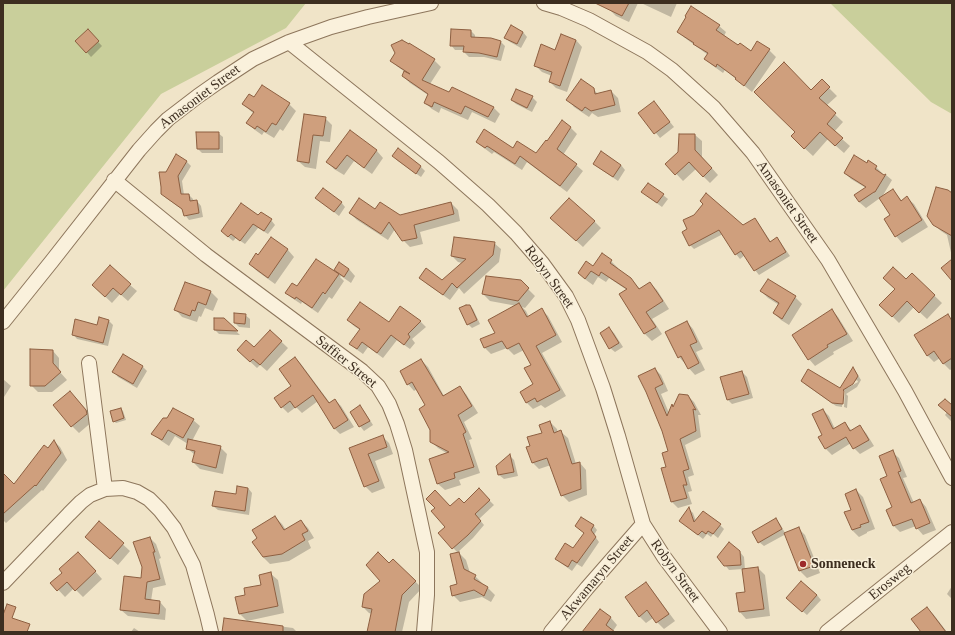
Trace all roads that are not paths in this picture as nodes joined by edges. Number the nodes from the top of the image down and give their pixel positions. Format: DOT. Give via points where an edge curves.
graph roads {
  1 [pos="431,3"];
  2 [pos="544,3"];
  3 [pos="289,42"];
  4 [pos="114,180"];
  5 [pos="3,322"];
  6 [pos="88,363"];
  7 [pos="952,478"];
  8 [pos="105,490"];
  9 [pos="643,524"];
  10 [pos="952,532"];
  11 [pos="3,583"];
  12 [pos="211,632"];
  13 [pos="424,632"];
  14 [pos="551,632"];
  15 [pos="720,632"];
  16 [pos="828,632"];
  1 -- 3 [label="street, Amasoniet Street" via="331,27"];
  2 -- 7 [label="street, Amasoniet Street" via="589,20 647,52 672,70 714,108 753,153 828,260 905,391"];
  3 -- 4 [label="street, Amasoniet Street" via="253,59 168,119"];
  3 -- 9 [label="street, Robyn Street" via="439,162 488,205 542,263 566,296 578,320 603,388"];
  4 -- 5 [label="street, Amasoniet Street"];
  4 -- 13 [label="street, Saffier Street" via="206,255 362,371 378,386 389,404 405,450 427,552"];
  6 -- 8 [label="street"];
  8 -- 11 [label="street" via="90,495 81,502"];
  8 -- 12 [label="street" via="123,488 137,492 149,499 174,528 193,565"];
  9 -- 14 [label="street, Akwamaryn Street"];
  9 -- 15 [label="street, Robyn Street" via="664,558"];
  10 -- 16 [label="street, Erosweg"];
}
